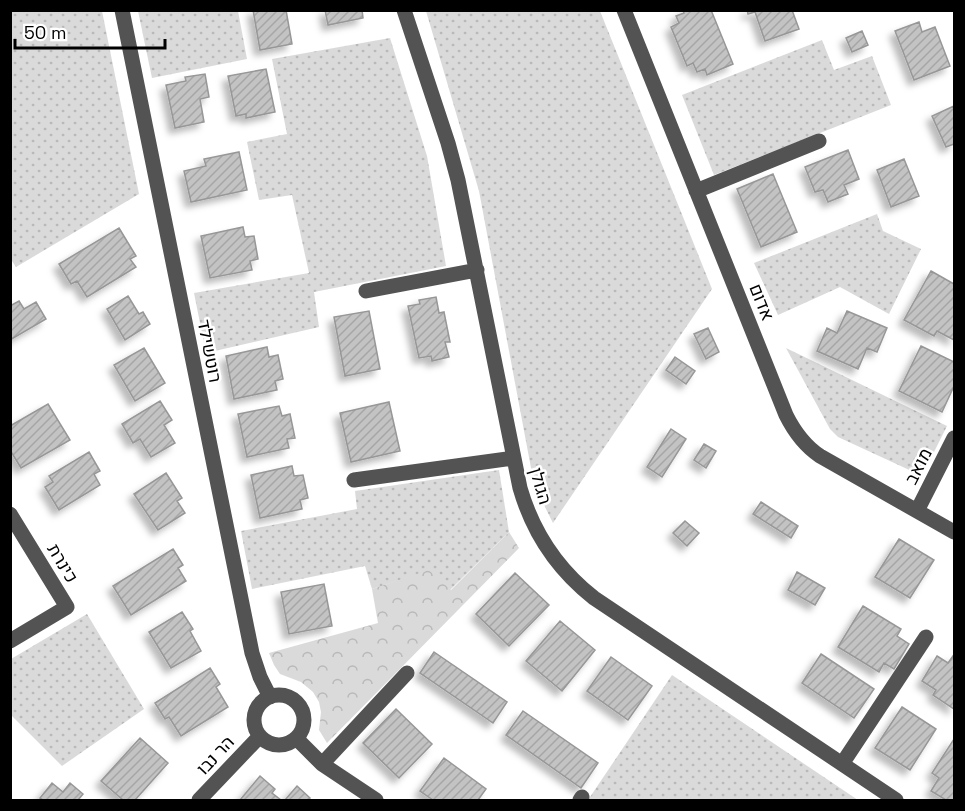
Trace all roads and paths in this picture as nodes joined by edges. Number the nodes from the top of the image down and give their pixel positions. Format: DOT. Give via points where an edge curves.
graph roads {
  1 [pos="122,10"];
  2 [pos="405,10"];
  3 [pos="628,12"];
  4 [pos="819,141"];
  5 [pos="696,190"];
  6 [pos="477,270"];
  7 [pos="366,291"];
  8 [pos="954,438"];
  9 [pos="514,458"];
  10 [pos="354,480"];
  11 [pos="917,511"];
  12 [pos="10,514"];
  13 [pos="954,532"];
  14 [pos="926,636"];
  15 [pos="10,641"];
  16 [pos="406,673"];
  17 [pos="270,697"];
  18 [pos="260,736"];
  19 [pos="296,738"];
  20 [pos="321,764"];
  21 [pos="842,764"];
  22 [pos="200,801"];
  23 [pos="376,801"];
  24 [pos="896,801"];
  1 -- 17 [label="street, רוטשילד" via="252,653"];
  2 -- 6 [label="street, הגולן" via="451,155"];
  3 -- 5 [label="street, אדום"];
  4 -- 5 [label="street"];
  5 -- 11 [label="street, אדום" via="796,432 815,453"];
  6 -- 7 [label="street"];
  6 -- 9 [label="street, הגולן"];
  8 -- 11 [label="street, מואב"];
  9 -- 10 [label="street"];
  9 -- 21 [label="street, הגולן" via="533,525 554,559 577,584"];
  11 -- 13 [label="street, אדום"];
  12 -- 15 [label="street, כינרת" via="67,607"];
  14 -- 21 [label="street"];
  16 -- 20 [label="street"];
  17 -- 18 [label="street" via="255,714"];
  17 -- 19 [label="street" via="288,697 300,707 303,722"];
  18 -- 19 [label="street" via="277,744"];
  18 -- 22 [label="street, הר נבו"];
  19 -- 20 [label="street"];
  20 -- 23 [label="street"];
  21 -- 24 [label="street, הגולן"];
}
